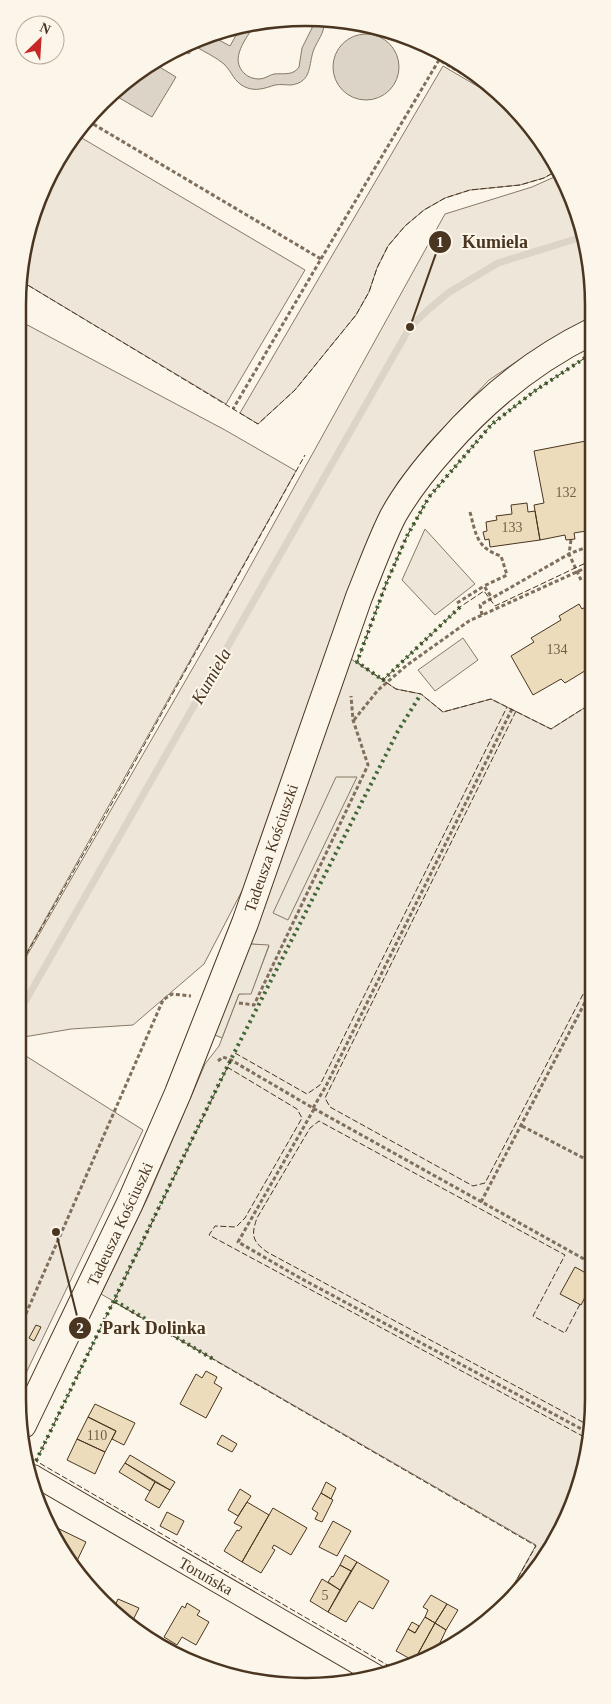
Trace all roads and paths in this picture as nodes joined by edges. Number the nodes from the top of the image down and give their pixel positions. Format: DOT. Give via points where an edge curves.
graph roads {
  1 [pos="439,60"];
  2 [pos="447,65"];
  3 [pos="453,69"];
  4 [pos="463,74"];
  5 [pos="93,124"];
  6 [pos="321,259"];
  7 [pos="585,335"];
  8 [pos="234,409"];
  9 [pos="470,512"];
  10 [pos="571,540"];
  11 [pos="585,548"];
  12 [pos="569,554"];
  13 [pos="585,568"];
  14 [pos="577,572"];
  15 [pos="581,580"];
  16 [pos="484,586"];
  17 [pos="492,598"];
  18 [pos="457,603"];
  19 [pos="482,615"];
  20 [pos="350,693"];
  21 [pos="512,709"];
  22 [pos="353,720"];
  23 [pos="215,999"];
  24 [pos="585,1005"];
  25 [pos="215,1066"];
  26 [pos="313,1108"];
  27 [pos="522,1126"];
  28 [pos="585,1160"];
  29 [pos="481,1202"];
  30 [pos="585,1260"];
  31 [pos="26,1314"];
  32 [pos="27,1417"];
  33 [pos="583,1430"];
  34 [pos="38,1478"];
  35 [pos="368,1670"];
  1 -- 6 [label="path"];
  2 -- 3 [label="path"];
  3 -- 4 [label="path"];
  5 -- 6 [label="path"];
  6 -- 8 [label="path"];
  7 -- 23 [label="street, Tadeusza Kościuszki" via="546,357 486,403 429,465 393,517 356,606"];
  9 -- 16 [label="path" via="476,534 486,549 501,556 507,575"];
  10 -- 12 [label="path"];
  11 -- 12 [label="path"];
  12 -- 14 [label="path"];
  12 -- 17 [label="path"];
  13 -- 14 [label="path"];
  14 -- 15 [label="path"];
  14 -- 19 [label="path"];
  16 -- 17 [label="path"];
  16 -- 18 [label="path"];
  17 -- 19 [label="path" via="480,605"];
  19 -- 22 [label="path" via="407,665 378,690"];
  20 -- 22 [label="path"];
  21 -- 26 [label="path"];
  22 -- 23 [label="path" via="368,765 254,1005"];
  23 -- 31 [label="path" via="172,994 163,1000"];
  23 -- 32 [label="street, Tadeusza Kościuszki" via="130,1203"];
  24 -- 27 [label="path"];
  25 -- 26 [label="path" via="223,1057 231,1060"];
  26 -- 29 [label="path"];
  26 -- 33 [label="path" via="238,1242"];
  27 -- 28 [label="path"];
  27 -- 29 [label="path"];
  29 -- 30 [label="path"];
  34 -- 35 [label="street, Toruńska"];
}
